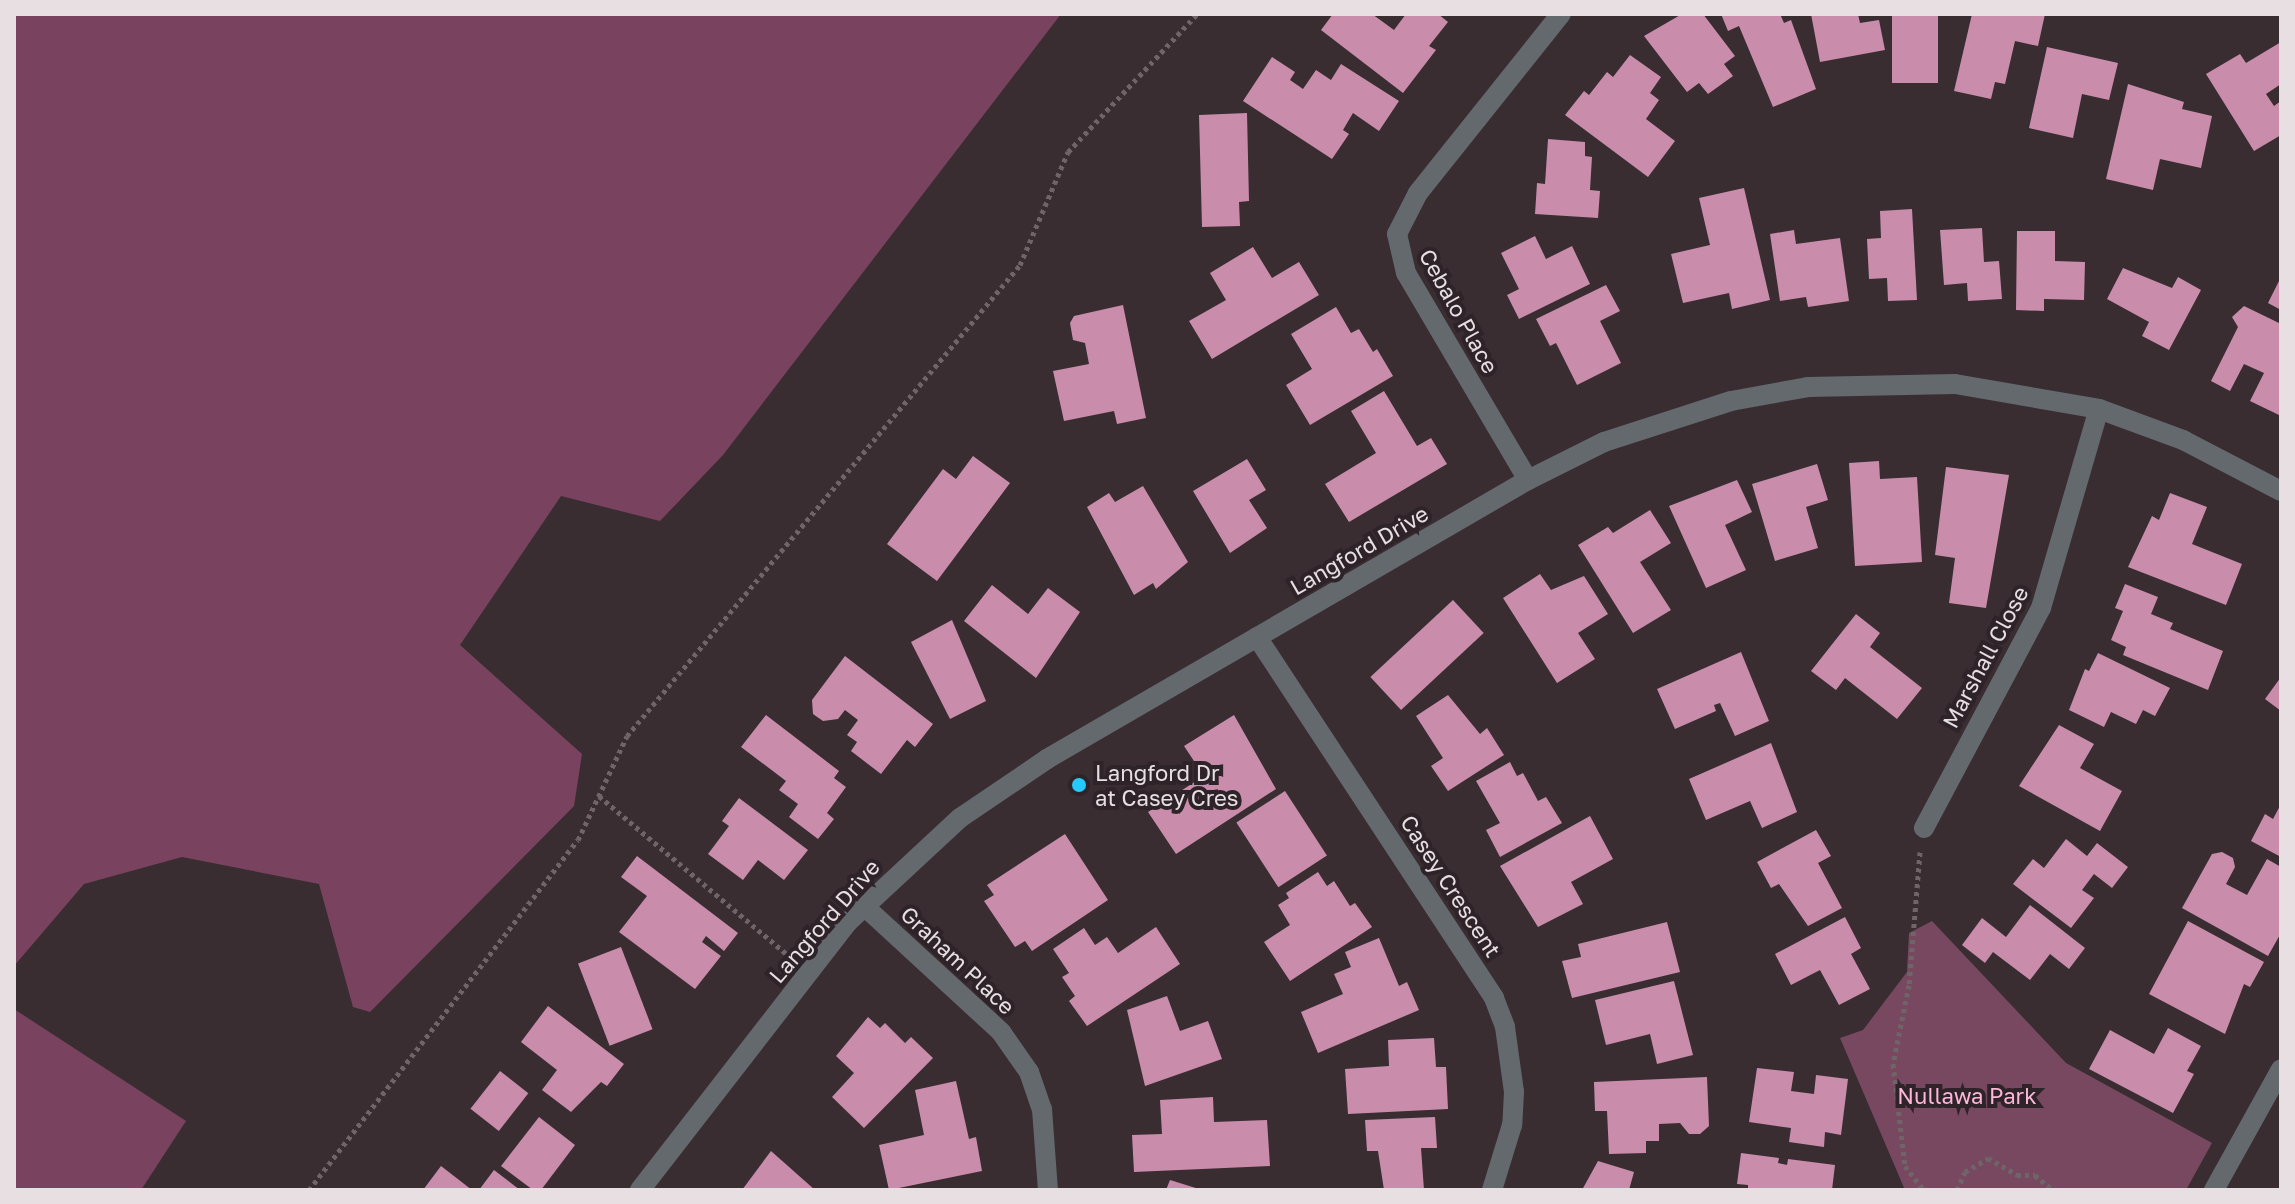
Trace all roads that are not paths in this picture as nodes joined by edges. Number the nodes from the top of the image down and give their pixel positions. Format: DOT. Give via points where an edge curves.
graph roads {
  1 [pos="1561,14"];
  2 [pos="2099,409"];
  3 [pos="1528,480"];
  4 [pos="2281,491"];
  5 [pos="1257,637"];
  6 [pos="1924,828"];
  7 [pos="863,905"];
  8 [pos="2281,1069"];
  9 [pos="640,1190"];
  10 [pos="1048,1190"];
  11 [pos="1492,1190"];
  12 [pos="2214,1190"];
  1 -- 3 [label="street, Cebalo Place" via="1418,193 1397,234 1406,273"];
  2 -- 3 [label="street, Langford Drive" via="1955,384 1808,387 1660,421"];
  2 -- 4 [label="street, Langford Drive" via="2183,440"];
  2 -- 6 [label="street, Marshall Close" via="2041,608"];
  3 -- 5 [label="street, Langford Drive"];
  5 -- 7 [label="street, Langford Drive" via="993,793"];
  5 -- 11 [label="street, Casey Crescent" via="1494,998 1505,1027 1514,1092 1512,1125"];
  7 -- 9 [label="street, Langford Drive"];
  7 -- 10 [label="street, Graham Place" via="1001,1032 1029,1072 1042,1109"];
  8 -- 12 [label="street"];
}
